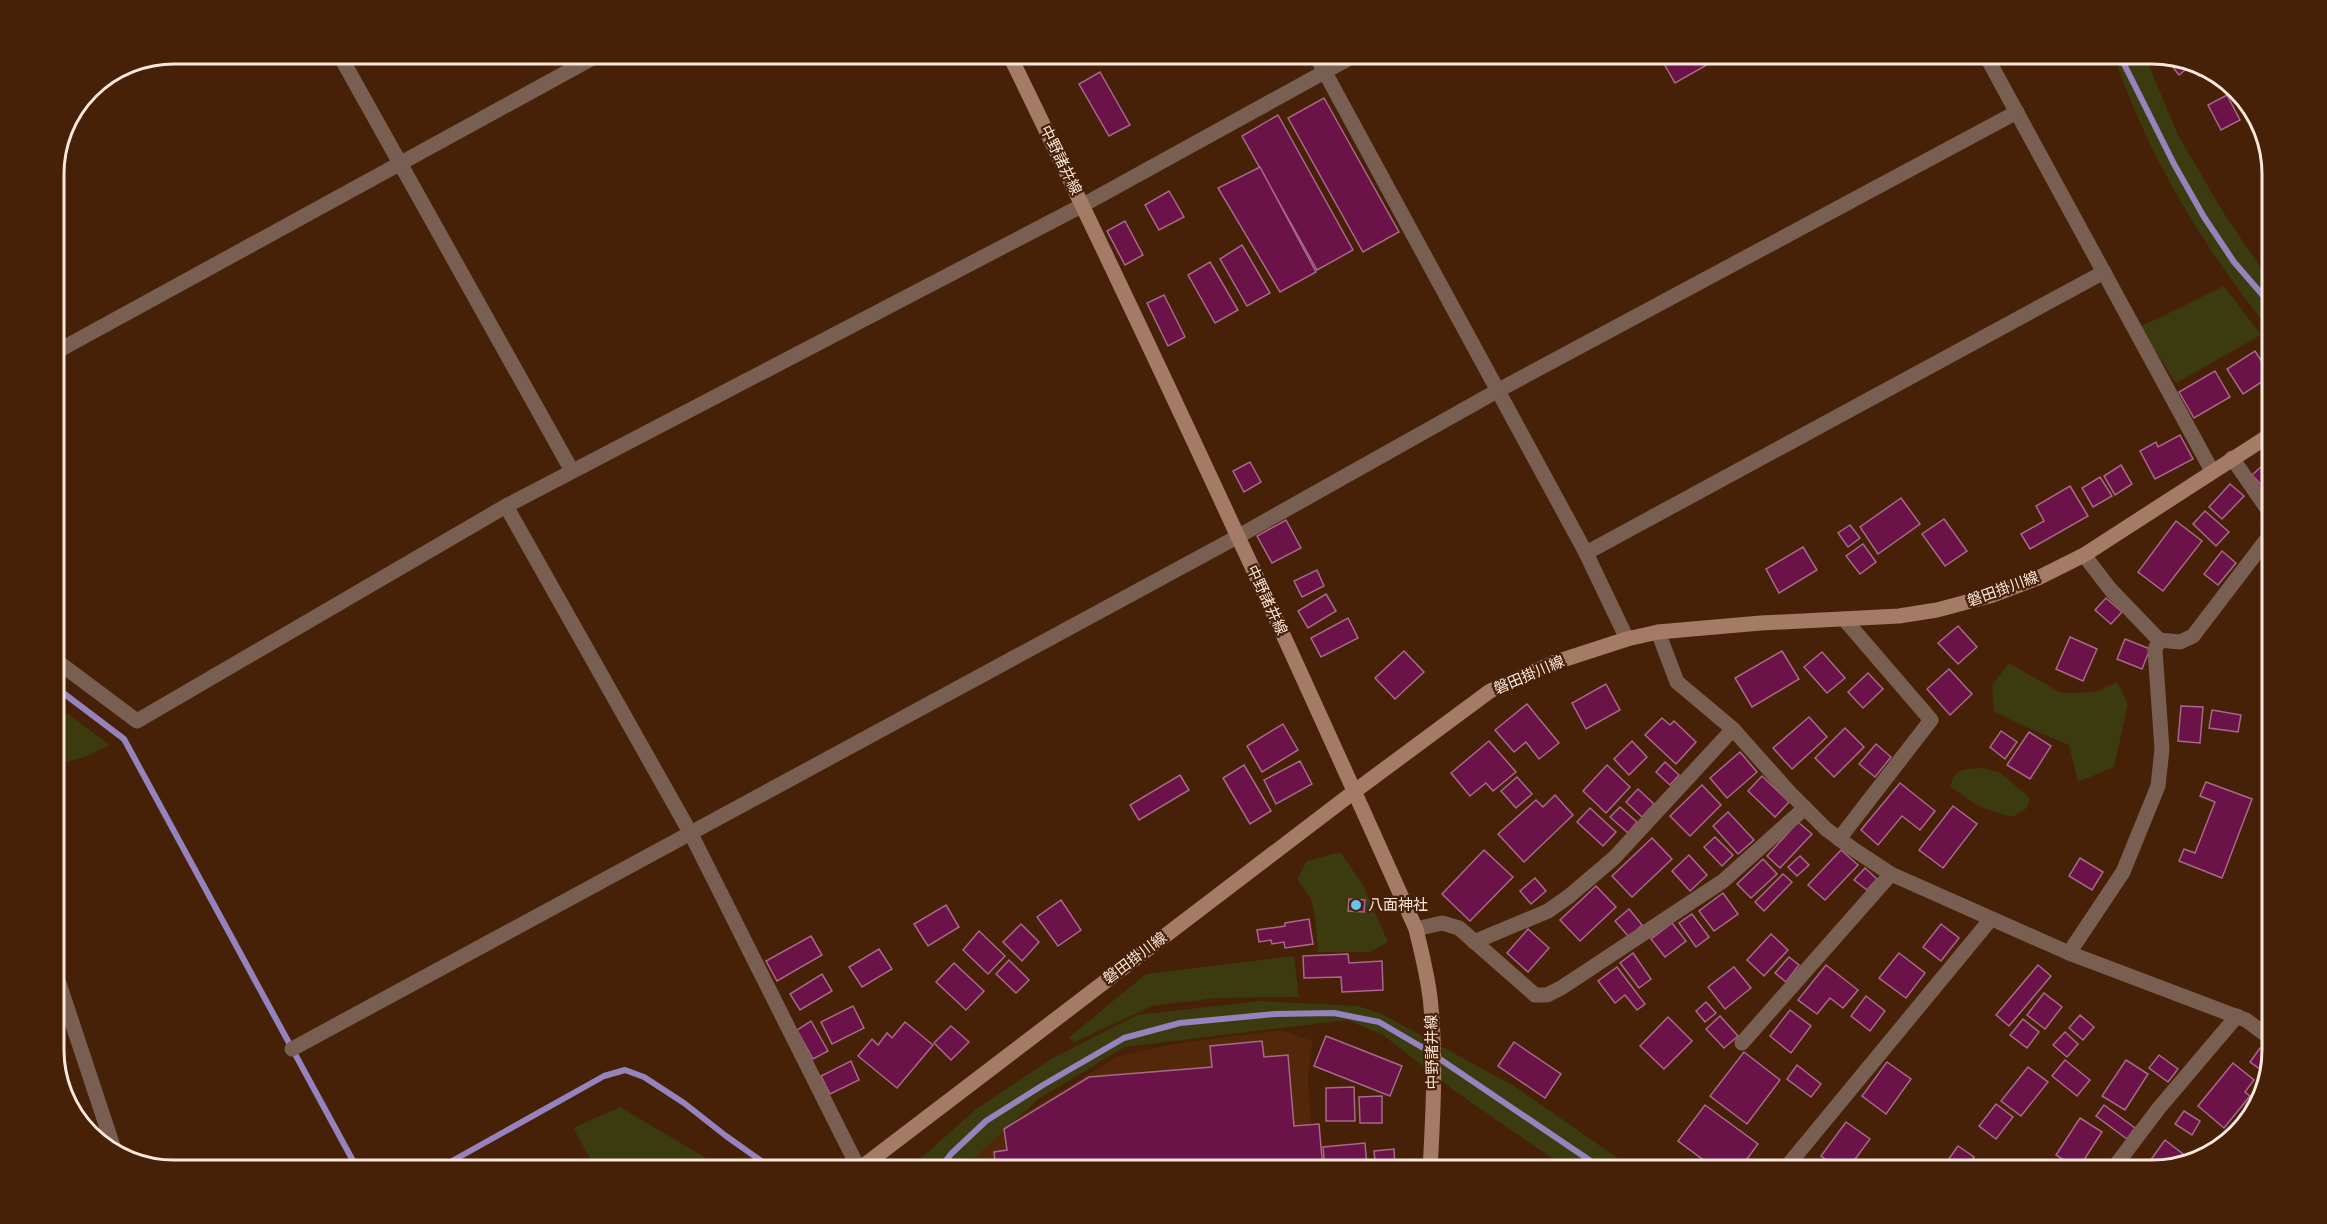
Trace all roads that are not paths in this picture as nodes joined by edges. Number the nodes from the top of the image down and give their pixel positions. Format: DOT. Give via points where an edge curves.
graph roads {
  1 [pos="1321,64"];
  2 [pos="1338,64"];
  3 [pos="1991,64"];
  4 [pos="345,65"];
  5 [pos="580,65"];
  6 [pos="1014,65"];
  7 [pos="1325,72"];
  8 [pos="2017,112"];
  9 [pos="401,164"];
  10 [pos="1083,205"];
  11 [pos="2104,272"];
  12 [pos="65,347"];
  13 [pos="1497,391"];
  14 [pos="2262,440"];
  15 [pos="2232,458"];
  16 [pos="572,471"];
  17 [pos="2212,471"];
  18 [pos="2262,501"];
  19 [pos="506,506"];
  20 [pos="1237,537"];
  21 [pos="2262,545"];
  22 [pos="1586,553"];
  23 [pos="2084,555"];
  24 [pos="1845,620"];
  25 [pos="1658,632"];
  26 [pos="1627,639"];
  27 [pos="2159,640"];
  28 [pos="65,667"];
  29 [pos="1733,729"];
  30 [pos="1355,791"];
  31 [pos="1805,808"];
  32 [pos="691,834"];
  33 [pos="1839,839"];
  34 [pos="1891,873"];
  35 [pos="1991,919"];
  36 [pos="1416,929"];
  37 [pos="1474,942"];
  38 [pos="2069,953"];
  39 [pos="65,1001"];
  40 [pos="2237,1016"];
  41 [pos="2262,1032"];
  42 [pos="1742,1043"];
  43 [pos="292,1049"];
  44 [pos="111,1139"];
  45 [pos="854,1160"];
  46 [pos="870,1160"];
  47 [pos="1430,1160"];
  48 [pos="1792,1160"];
  49 [pos="2120,1160"];
  1 -- 7 [label="street"];
  2 -- 7 [label="street"];
  3 -- 8 [label="street"];
  4 -- 9 [label="street"];
  5 -- 9 [label="street"];
  6 -- 10 [label="main road, 中野諸井線"];
  7 -- 10 [label="street"];
  7 -- 13 [label="street"];
  8 -- 11 [label="street"];
  8 -- 13 [label="street"];
  9 -- 12 [label="street"];
  9 -- 16 [label="street"];
  10 -- 16 [label="street"];
  10 -- 20 [label="main road, 中野諸井線"];
  11 -- 17 [label="street"];
  11 -- 22 [label="street"];
  13 -- 20 [label="street"];
  13 -- 22 [label="street"];
  14 -- 15 [label="main road, 磐田掛川線"];
  15 -- 17 [label="main road, 磐田掛川線"];
  15 -- 18 [label="street"];
  16 -- 19 [label="street"];
  17 -- 23 [label="main road, 磐田掛川線"];
  19 -- 28 [label="street" via="137,721"];
  19 -- 32 [label="street"];
  20 -- 30 [label="main road, 中野諸井線"];
  20 -- 32 [label="street"];
  21 -- 27 [label="street" via="2193,636 2180,642"];
  22 -- 26 [label="street"];
  23 -- 24 [label="main road, 磐田掛川線" via="2020,585 1961,604 1899,616"];
  23 -- 27 [label="street"];
  24 -- 25 [label="main road, 磐田掛川線"];
  24 -- 33 [label="street" via="1931,720"];
  25 -- 26 [label="main road, 磐田掛川線"];
  25 -- 29 [label="street" via="1677,682"];
  26 -- 30 [label="main road, 磐田掛川線" via="1553,663 1490,691"];
  27 -- 38 [label="street" via="2155,650 2162,749 2158,786 2123,872"];
  29 -- 31 [label="street"];
  29 -- 37 [label="street" via="1614,858 1568,897 1548,911"];
  30 -- 36 [label="main road, 中野諸井線"];
  30 -- 46 [label="main road, 磐田掛川線"];
  31 -- 33 [label="street"];
  31 -- 37 [label="street" via="1723,881 1547,995 1535,995"];
  32 -- 43 [label="street"];
  32 -- 45 [label="street"];
  33 -- 34 [label="street"];
  34 -- 35 [label="street"];
  34 -- 42 [label="street"];
  35 -- 38 [label="street"];
  35 -- 48 [label="street"];
  36 -- 37 [label="street" via="1442,923 1459,928"];
  36 -- 47 [label="main road, 中野諸井線" via="1431,1007 1434,1081"];
  38 -- 40 [label="street"];
  39 -- 44 [label="street"];
  40 -- 41 [label="street"];
  40 -- 49 [label="street"];
}
